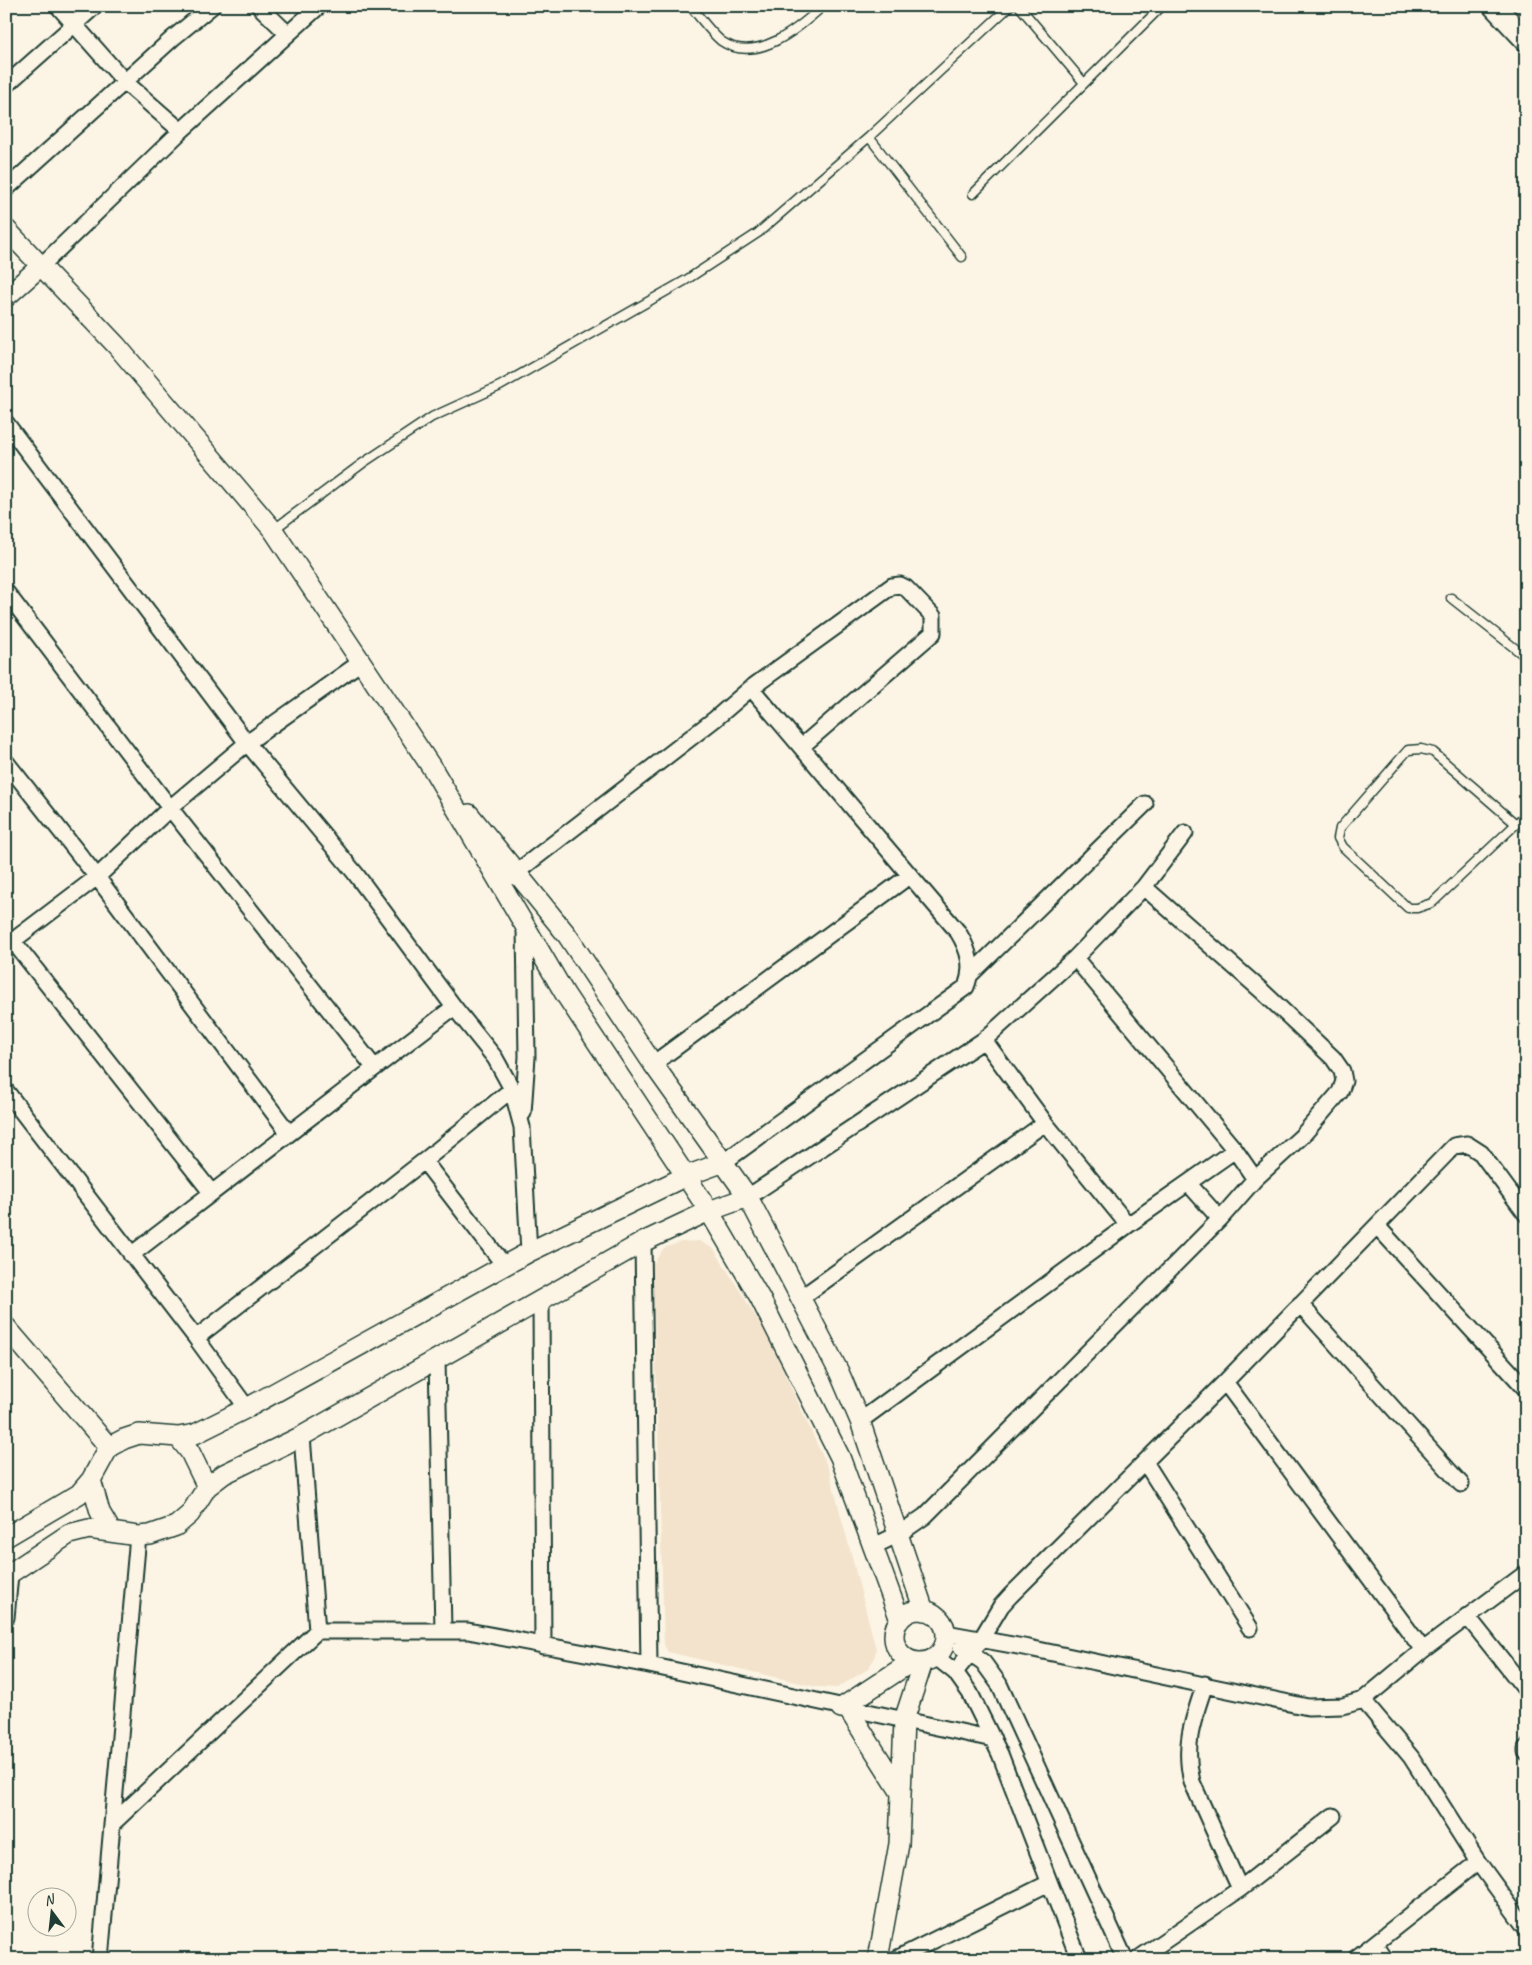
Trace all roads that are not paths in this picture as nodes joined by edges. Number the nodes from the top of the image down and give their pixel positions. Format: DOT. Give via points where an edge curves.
graph roads {
  1 [pos="58,6"];
  2 [pos="95,6"];
  3 [pos="212,6"];
  4 [pos="259,6"];
  5 [pos="319,6"];
  6 [pos="690,6"];
  7 [pos="823,6"];
  8 [pos="1010,6"];
  9 [pos="1019,6"];
  10 [pos="1162,6"];
  11 [pos="1494,6"];
  12 [pos="74,24"];
  13 [pos="288,34"];
  14 [pos="1526,40"];
  15 [pos="126,83"];
  16 [pos="1084,83"];
  17 [pos="6,85"];
  18 [pos="182,131"];
  19 [pos="869,136"];
  20 [pos="6,189"];
  21 [pos="973,194"];
  22 [pos="6,229"];
  23 [pos="962,257"];
  24 [pos="42,264"];
  25 [pos="6,297"];
  26 [pos="9,434"];
  27 [pos="273,530"];
  28 [pos="6,592"];
  29 [pos="1451,598"];
  30 [pos="1526,657"];
  31 [pos="361,662"];
  32 [pos="750,688"];
  33 [pos="247,743"];
  34 [pos="801,747"];
  35 [pos="6,762"];
  36 [pos="434,771"];
  37 [pos="11,779"];
  38 [pos="1145,804"];
  39 [pos="170,808"];
  40 [pos="1526,814"];
  41 [pos="1516,824"];
  42 [pos="1186,833"];
  43 [pos="517,872"];
  44 [pos="909,876"];
  45 [pos="97,877"];
  46 [pos="500,885"];
  47 [pos="1144,886"];
  48 [pos="524,928"];
  49 [pos="9,943"];
  50 [pos="1075,958"];
  51 [pos="971,974"];
  52 [pos="454,1007"];
  53 [pos="984,1040"];
  54 [pos="653,1064"];
  55 [pos="374,1067"];
  56 [pos="512,1089"];
  57 [pos="6,1091"];
  58 [pos="1045,1123"];
  59 [pos="522,1127"];
  60 [pos="288,1132"];
  61 [pos="1235,1150"];
  62 [pos="424,1161"];
  63 [pos="724,1162"];
  64 [pos="686,1176"];
  65 [pos="1255,1179"];
  66 [pos="1188,1183"];
  67 [pos="210,1192"];
  68 [pos="748,1197"];
  69 [pos="709,1212"];
  70 [pos="1526,1214"];
  71 [pos="1220,1219"];
  72 [pos="1128,1225"];
  73 [pos="1377,1226"];
  74 [pos="643,1242"];
  75 [pos="528,1252"];
  76 [pos="131,1255"];
  77 [pos="504,1265"];
  78 [pos="802,1297"];
  79 [pos="541,1302"];
  80 [pos="1300,1304"];
  81 [pos="6,1327"];
  82 [pos="196,1338"];
  83 [pos="437,1360"];
  84 [pos="1225,1382"];
  85 [pos="1526,1389"];
  86 [pos="247,1408"];
  87 [pos="860,1421"];
  88 [pos="302,1436"];
  89 [pos="178,1437"];
  90 [pos="109,1447"];
  91 [pos="1145,1462"];
  92 [pos="91,1480"];
  93 [pos="1461,1484"];
  94 [pos="207,1487"];
  95 [pos="111,1532"];
  96 [pos="899,1534"];
  97 [pos="7,1536"];
  98 [pos="138,1536"];
  99 [pos="874,1546"];
  100 [pos="1526,1573"];
  101 [pos="8,1575"];
  102 [pos="924,1611"];
  103 [pos="1467,1616"];
  104 [pos="6,1618"];
  105 [pos="900,1620"];
  106 [pos="1250,1628"];
  107 [pos="443,1629"];
  108 [pos="317,1631"];
  109 [pos="946,1636"];
  110 [pos="543,1646"];
  111 [pos="975,1646"];
  112 [pos="1422,1650"];
  113 [pos="930,1659"];
  114 [pos="905,1661"];
  115 [pos="649,1665"];
  116 [pos="955,1672"];
  117 [pos="1205,1684"];
  118 [pos="1526,1690"];
  119 [pos="1363,1700"];
  120 [pos="844,1708"];
  121 [pos="904,1717"];
  122 [pos="992,1739"];
  123 [pos="1526,1748"];
  124 [pos="1526,1752"];
  125 [pos="901,1793"];
  126 [pos="1333,1816"];
  127 [pos="112,1824"];
  128 [pos="1478,1862"];
  129 [pos="1049,1883"];
  130 [pos="1240,1889"];
  131 [pos="1526,1928"];
  132 [pos="1374,1944"];
  133 [pos="100,1959"];
  134 [pos="878,1959"];
  135 [pos="896,1959"];
  136 [pos="1079,1959"];
  137 [pos="1125,1959"];
  138 [pos="1138,1959"];
  139 [pos="1355,1959"];
  140 [pos="1385,1959"];
  1 -- 12 [label="street"];
  2 -- 12 [label="street"];
  3 -- 15 [label="street"];
  4 -- 13 [label="street"];
  5 -- 13 [label="street"];
  6 -- 7 [label="lane" via="720,40 732,46 749,48 768,44 797,29"];
  8 -- 19 [label="lane"];
  9 -- 16 [label="lane"];
  10 -- 16 [label="lane"];
  11 -- 14 [label="main road"];
  12 -- 15 [label="street"];
  12 -- 17 [label="street"];
  13 -- 18 [label="street"];
  15 -- 18 [label="street"];
  15 -- 20 [label="street"];
  16 -- 21 [label="lane"];
  18 -- 24 [label="street"];
  19 -- 23 [label="lane"];
  19 -- 27 [label="lane" via="758,233 686,280 500,386 432,416"];
  22 -- 24 [label="street"];
  24 -- 25 [label="street"];
  24 -- 27 [label="street" via="164,400"];
  26 -- 33 [label="street"];
  27 -- 31 [label="street"];
  28 -- 39 [label="street"];
  29 -- 30 [label="lane"];
  31 -- 33 [label="street"];
  31 -- 36 [label="street"];
  32 -- 34 [label="street"];
  32 -- 34 [label="street" via="892,586 906,588 933,616 933,632"];
  32 -- 43 [label="street" via="715,719"];
  33 -- 39 [label="street"];
  33 -- 52 [label="street" via="355,874"];
  34 -- 44 [label="street"];
  35 -- 37 [label="street"];
  36 -- 43 [label="street"];
  36 -- 46 [label="street"];
  37 -- 45 [label="street"];
  38 -- 51 [label="street"];
  39 -- 45 [label="street"];
  39 -- 55 [label="street"];
  40 -- 41 [label="lane"];
  41 -- 41 [label="lane" via="1433,752 1421,748 1408,750 1340,828 1338,838 1343,847 1408,908 1418,908 1432,903"];
  42 -- 47 [label="street"];
  43 -- 46 [label="street"];
  43 -- 54 [label="street" via="567,935"];
  44 -- 51 [label="street" via="962,939"];
  44 -- 54 [label="street"];
  45 -- 49 [label="street"];
  45 -- 60 [label="street"];
  46 -- 48 [label="street"];
  47 -- 50 [label="street"];
  47 -- 65 [label="street" via="1262,991 1333,1058 1342,1071 1344,1081 1340,1092 1302,1136"];
  48 -- 59 [label="street" via="527,1057"];
  48 -- 64 [label="street"];
  49 -- 67 [label="street"];
  50 -- 53 [label="street"];
  50 -- 61 [label="street"];
  51 -- 63 [label="street" via="966,987"];
  52 -- 55 [label="street"];
  52 -- 56 [label="street" via="495,1058"];
  53 -- 58 [label="street"];
  53 -- 68 [label="street"];
  54 -- 63 [label="street"];
  55 -- 60 [label="street"];
  56 -- 59 [label="street"];
  56 -- 62 [label="street"];
  57 -- 76 [label="street"];
  58 -- 72 [label="street"];
  58 -- 78 [label="street"];
  59 -- 75 [label="street"];
  60 -- 67 [label="street"];
  61 -- 65 [label="street"];
  61 -- 66 [label="street"];
  62 -- 77 [label="street"];
  62 -- 82 [label="street"];
  63 -- 64 [label="street"];
  63 -- 68 [label="street"];
  64 -- 69 [label="street"];
  64 -- 75 [label="street"];
  65 -- 71 [label="street"];
  66 -- 71 [label="street"];
  66 -- 72 [label="street"];
  67 -- 76 [label="street"];
  68 -- 69 [label="street"];
  68 -- 78 [label="street"];
  69 -- 74 [label="street"];
  69 -- 99 [label="street" via="800,1373 840,1457"];
  70 -- 73 [label="street" via="1481,1153 1475,1147 1460,1144 1454,1146"];
  71 -- 96 [label="street" via="925,1516"];
  72 -- 87 [label="street"];
  73 -- 80 [label="street"];
  73 -- 85 [label="street"];
  74 -- 79 [label="street"];
  74 -- 115 [label="street"];
  75 -- 77 [label="street"];
  76 -- 82 [label="street"];
  77 -- 86 [label="street"];
  78 -- 87 [label="street"];
  79 -- 83 [label="street"];
  79 -- 110 [label="street"];
  80 -- 84 [label="street"];
  80 -- 93 [label="street"];
  81 -- 90 [label="street"];
  82 -- 86 [label="street"];
  83 -- 88 [label="street"];
  83 -- 107 [label="street"];
  84 -- 91 [label="street"];
  84 -- 112 [label="street"];
  86 -- 89 [label="street" via="195,1434"];
  87 -- 96 [label="street"];
  88 -- 94 [label="street" via="245,1462"];
  88 -- 108 [label="street"];
  89 -- 90 [label="street" via="139,1434"];
  89 -- 94 [label="street" via="190,1452"];
  90 -- 92 [label="street"];
  91 -- 106 [label="street"];
  91 -- 111 [label="street" via="1001,1606"];
  92 -- 95 [label="street" via="100,1512"];
  92 -- 97 [label="street" via="80,1494"];
  94 -- 98 [label="street" via="190,1514 176,1526"];
  95 -- 98 [label="street"];
  95 -- 101 [label="street" via="89,1529 69,1534"];
  96 -- 99 [label="street"];
  96 -- 102 [label="street"];
  98 -- 127 [label="street"];
  99 -- 105 [label="street"];
  100 -- 103 [label="street"];
  101 -- 104 [label="street"];
  102 -- 105 [label="street" via="911,1612"];
  102 -- 109 [label="street" via="936,1616"];
  103 -- 112 [label="street"];
  103 -- 118 [label="street"];
  105 -- 114 [label="street" via="895,1640"];
  107 -- 108 [label="street"];
  107 -- 110 [label="street"];
  108 -- 127 [label="street"];
  109 -- 111 [label="street"];
  109 -- 113 [label="street" via="944,1646"];
  110 -- 115 [label="street"];
  111 -- 116 [label="street"];
  111 -- 117 [label="street" via="1029,1648"];
  111 -- 137 [label="street" via="999,1684"];
  112 -- 119 [label="street"];
  113 -- 114 [label="street"];
  113 -- 116 [label="street"];
  113 -- 121 [label="street"];
  114 -- 120 [label="street"];
  114 -- 121 [label="street"];
  115 -- 120 [label="street"];
  116 -- 122 [label="street" via="970,1693"];
  117 -- 119 [label="street" via="1308,1707 1343,1706"];
  117 -- 130 [label="street" via="1189,1731 1188,1765 1192,1782"];
  119 -- 128 [label="street" via="1411,1757"];
  120 -- 121 [label="street"];
  120 -- 125 [label="street"];
  121 -- 122 [label="street"];
  121 -- 125 [label="street"];
  122 -- 129 [label="street"];
  123 -- 124 [label="street"];
  125 -- 134 [label="street" via="899,1844"];
  126 -- 130 [label="street"];
  127 -- 133 [label="street"];
  128 -- 131 [label="street"];
  128 -- 132 [label="street"];
  129 -- 135 [label="street"];
  129 -- 136 [label="street"];
  130 -- 138 [label="street"];
  132 -- 139 [label="street"];
  132 -- 140 [label="street"];
}
